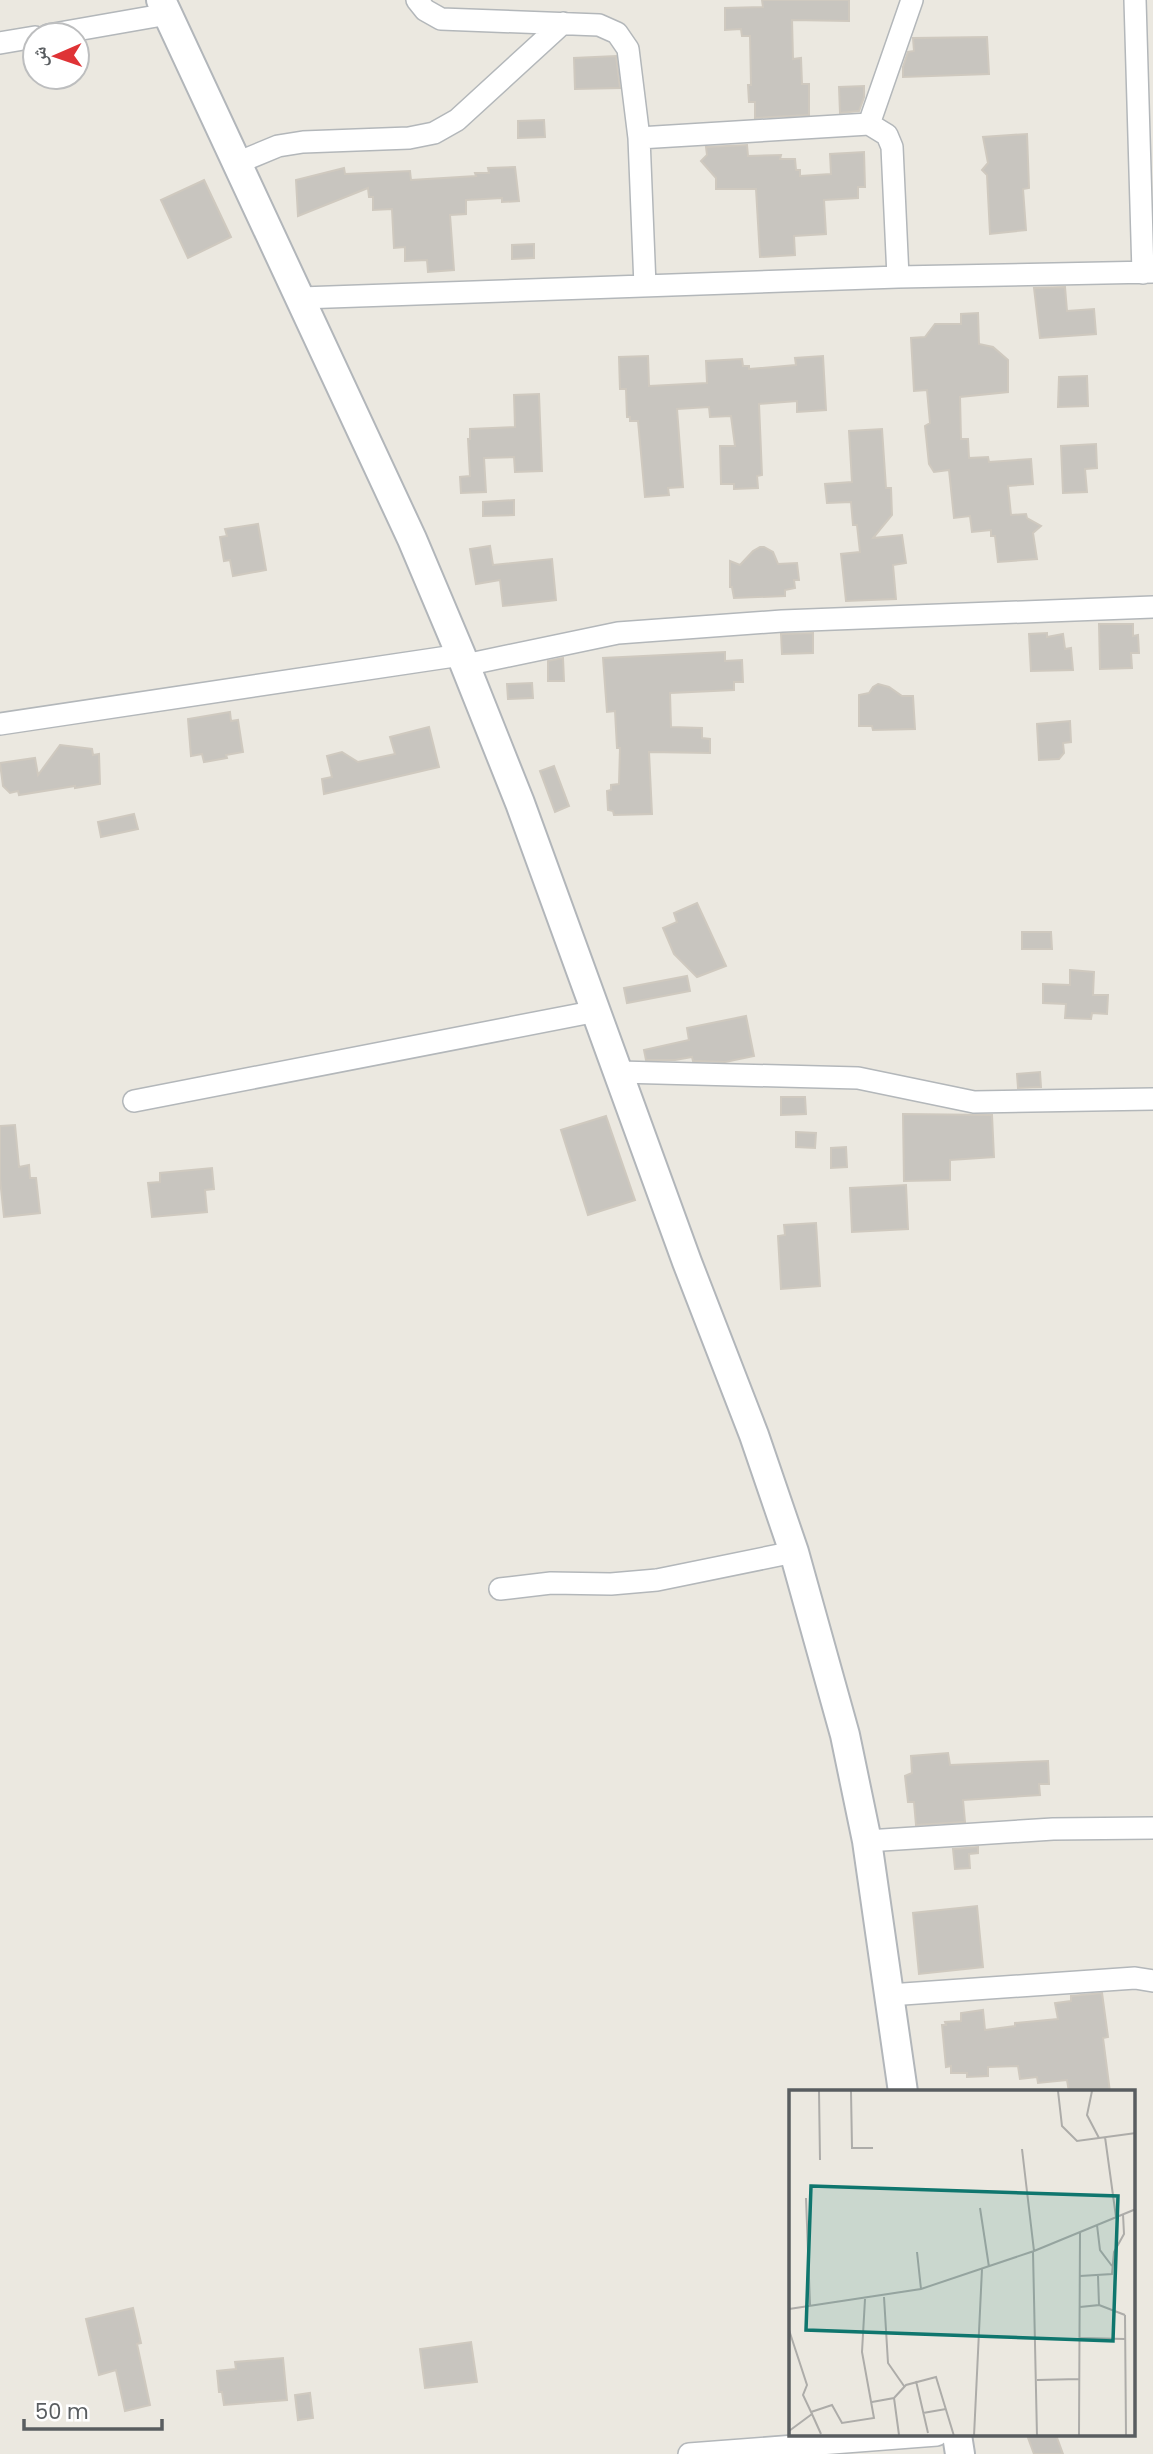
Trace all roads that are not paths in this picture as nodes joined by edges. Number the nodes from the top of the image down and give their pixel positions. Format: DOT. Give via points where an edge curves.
graph roads {
  1 [pos="417,0"];
  2 [pos="912,0"];
  3 [pos="1135,0"];
  4 [pos="164,7"];
  5 [pos="563,23"];
  6 [pos="91,25"];
  7 [pos="21,39"];
  8 [pos="0,43"];
  9 [pos="869,124"];
  10 [pos="639,138"];
  11 [pos="237,163"];
  12 [pos="1148,272"];
  13 [pos="898,278"];
  14 [pos="645,286"];
  15 [pos="301,298"];
  16 [pos="1153,607"];
  17 [pos="463,660"];
  18 [pos="0,724"];
  19 [pos="597,1011"];
  20 [pos="619,1072"];
  21 [pos="1153,1099"];
  22 [pos="134,1101"];
  23 [pos="794,1552"];
  24 [pos="500,1589"];
  25 [pos="1153,1828"];
  26 [pos="867,1841"];
  27 [pos="1153,1981"];
  28 [pos="889,1995"];
  29 [pos="902,2090"];
  30 [pos="924,2436"];
  31 [pos="957,2436"];
  32 [pos="689,2454"];
  33 [pos="960,2454"];
  1 -- 5 [label="street" via="441,19"];
  2 -- 9 [label="street"];
  3 -- 12 [label="street"];
  4 -- 6 [label="street"];
  4 -- 11 [label="street"];
  5 -- 10 [label="street" via="599,25 617,33 628,49"];
  5 -- 11 [label="street" via="457,120 434,133 303,142 278,146"];
  7 -- 8 [label="street"];
  9 -- 10 [label="street"];
  9 -- 13 [label="street" via="887,135 892,147"];
  10 -- 14 [label="street"];
  11 -- 15 [label="street"];
  12 -- 13 [label="street"];
  13 -- 14 [label="street"];
  14 -- 15 [label="street"];
  15 -- 17 [label="street"];
  16 -- 17 [label="street" via="782,621 618,633"];
  17 -- 18 [label="street"];
  17 -- 19 [label="street"];
  19 -- 20 [label="street"];
  19 -- 22 [label="street"];
  20 -- 21 [label="street" via="858,1078 974,1102"];
  20 -- 23 [label="street"];
  23 -- 24 [label="street" via="657,1580"];
  23 -- 26 [label="street" via="845,1735"];
  25 -- 26 [label="street" via="1053,1829"];
  26 -- 28 [label="street"];
  27 -- 28 [label="street" via="1135,1978"];
  28 -- 29 [label="street"];
  30 -- 32 [label="street"];
  31 -- 33 [label="street"];
}
